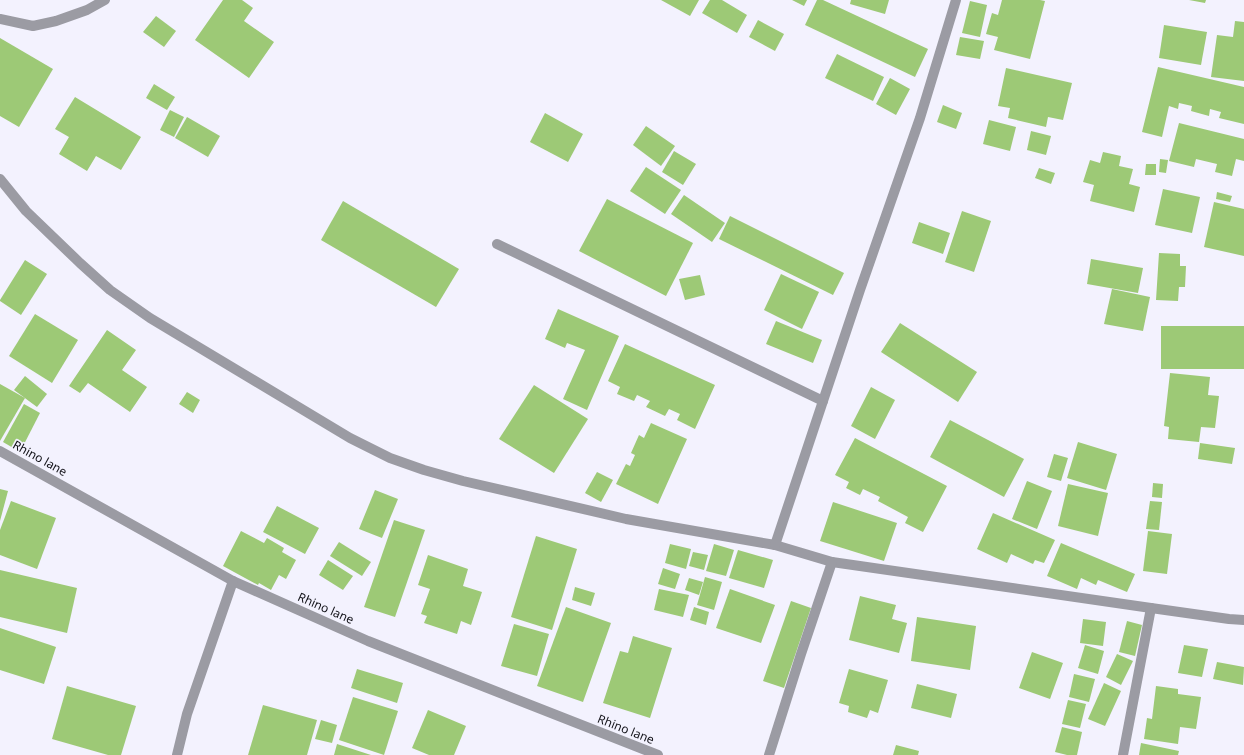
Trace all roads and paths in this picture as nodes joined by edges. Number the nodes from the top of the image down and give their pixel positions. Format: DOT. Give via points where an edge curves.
graph roads {
  1 [pos="105,0"];
  2 [pos="956,0"];
  3 [pos="0,19"];
  4 [pos="0,179"];
  5 [pos="497,244"];
  6 [pos="823,401"];
  7 [pos="0,451"];
  8 [pos="775,545"];
  9 [pos="832,562"];
  10 [pos="233,581"];
  11 [pos="1151,608"];
  12 [pos="1244,620"];
  13 [pos="177,755"];
  14 [pos="658,755"];
  15 [pos="769,755"];
  16 [pos="1124,755"];
  1 -- 3 [label="street" via="87,10 32,26"];
  2 -- 6 [label="street" via="920,118"];
  4 -- 8 [label="street" via="26,211 110,290 150,318 350,438 390,458 463,481 626,519"];
  5 -- 6 [label="street"];
  6 -- 8 [label="street"];
  7 -- 10 [label="street, Rhino lane"];
  8 -- 9 [label="street"];
  9 -- 11 [label="street"];
  9 -- 15 [label="street"];
  10 -- 13 [label="street" via="187,714"];
  10 -- 14 [label="street, Rhino lane" via="368,641"];
  11 -- 12 [label="street"];
  11 -- 16 [label="street"];
}
